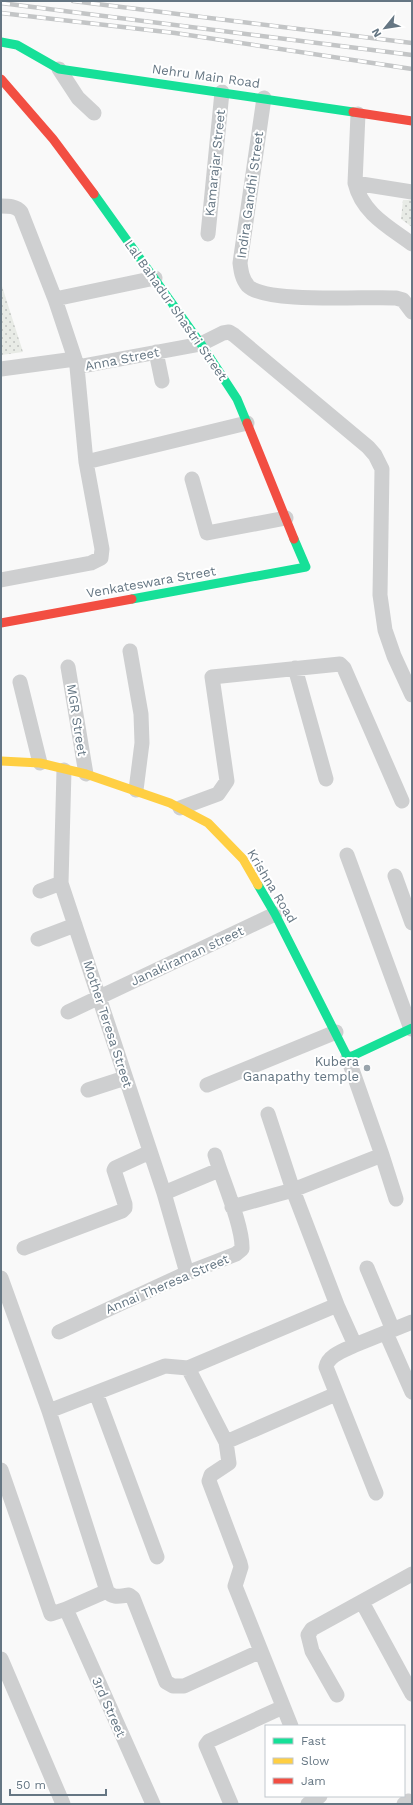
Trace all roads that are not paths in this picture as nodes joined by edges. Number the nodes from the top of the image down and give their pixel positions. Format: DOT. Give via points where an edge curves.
graph roads {
  1 [pos="1,42"];
  2 [pos="59,69"];
  3 [pos="1,79"];
  4 [pos="222,92"];
  5 [pos="264,98"];
  6 [pos="94,113"];
  7 [pos="358,114"];
  8 [pos="412,121"];
  9 [pos="355,184"];
  10 [pos="412,192"];
  11 [pos="1,206"];
  12 [pos="208,234"];
  13 [pos="412,244"];
  14 [pos="155,278"];
  15 [pos="55,299"];
  16 [pos="412,312"];
  17 [pos="201,344"];
  18 [pos="156,352"];
  19 [pos="76,363"];
  20 [pos="1,369"];
  21 [pos="162,381"];
  22 [pos="247,423"];
  23 [pos="86,462"];
  24 [pos="192,480"];
  25 [pos="286,518"];
  26 [pos="306,567"];
  27 [pos="1,580"];
  28 [pos="1,623"];
  29 [pos="130,651"];
  30 [pos="68,667"];
  31 [pos="295,668"];
  32 [pos="20,682"];
  33 [pos="412,695"];
  34 [pos="1,760"];
  35 [pos="40,763"];
  36 [pos="64,770"];
  37 [pos="86,774"];
  38 [pos="326,779"];
  39 [pos="136,790"];
  40 [pos="402,801"];
  41 [pos="180,808"];
  42 [pos="347,855"];
  43 [pos="395,876"];
  44 [pos="61,883"];
  45 [pos="40,891"];
  46 [pos="275,914"];
  47 [pos="412,923"];
  48 [pos="75,925"];
  49 [pos="38,939"];
  50 [pos="99,998"];
  51 [pos="68,1012"];
  52 [pos="412,1028"];
  53 [pos="336,1032"];
  54 [pos="348,1058"];
  55 [pos="125,1078"];
  56 [pos="207,1085"];
  57 [pos="88,1090"];
  58 [pos="268,1114"];
  59 [pos="150,1152"];
  60 [pos="214,1154"];
  61 [pos="382,1155"];
  62 [pos="220,1170"];
  63 [pos="293,1190"];
  64 [pos="164,1193"];
  65 [pos="396,1199"];
  66 [pos="232,1207"];
  67 [pos="24,1248"];
  68 [pos="367,1268"];
  69 [pos="187,1273"];
  70 [pos="1,1278"];
  71 [pos="337,1304"];
  72 [pos="412,1322"];
  73 [pos="59,1332"];
  74 [pos="390,1332"];
  75 [pos="355,1345"];
  76 [pos="188,1368"];
  77 [pos="412,1392"];
  78 [pos="96,1393"];
  79 [pos="336,1394"];
  80 [pos="49,1411"];
  81 [pos="226,1442"];
  82 [pos="1,1470"];
  83 [pos="376,1492"];
  84 [pos="157,1557"];
  85 [pos="412,1574"];
  86 [pos="107,1591"];
  87 [pos="362,1602"];
  88 [pos="66,1609"];
  89 [pos="260,1651"];
  90 [pos="1,1659"];
  91 [pos="412,1694"];
  92 [pos="338,1695"];
  93 [pos="282,1706"];
  94 [pos="291,1725"];
  95 [pos="318,1797"];
  96 [pos="63,1804"];
  97 [pos="153,1804"];
  98 [pos="231,1804"];
  99 [pos="308,1804"];
  100 [pos="404,1804"];
  101 [pos="410,1804"];
  1 -- 2 [label="street, Nehru Main Road" via="17,45"];
  2 -- 4 [label="street, Nehru Main Road"];
  2 -- 6 [label="street" via="78,98"];
  3 -- 14 [label="street, Lal Bahadur Shastri Street" via="53,139"];
  4 -- 5 [label="street, Nehru Main Road"];
  4 -- 12 [label="street, Kamarajar Street"];
  5 -- 7 [label="street, Nehru Main Road"];
  5 -- 16 [label="street, Indira Gandhi Street" via="240,263 246,283 264,293 296,297 396,298 403,300"];
  7 -- 8 [label="street, Nehru Main Road"];
  7 -- 9 [label="street"];
  9 -- 10 [label="street"];
  9 -- 13 [label="street" via="363,205"];
  11 -- 15 [label="street" via="12,206 21,212"];
  14 -- 15 [label="street"];
  14 -- 17 [label="street, Lal Bahadur Shastri Street"];
  15 -- 19 [label="street"];
  17 -- 18 [label="street, Anna Street"];
  17 -- 22 [label="street, Lal Bahadur Shastri Street" via="237,399"];
  17 -- 33 [label="street, Anna Street" via="223,333 229,332 234,335 375,455 382,469 383,482 380,595 382,617 394,656"];
  18 -- 19 [label="street, Anna Street"];
  18 -- 21 [label="street"];
  19 -- 20 [label="street, Anna Street"];
  19 -- 23 [label="street"];
  22 -- 23 [label="street"];
  22 -- 25 [label="street, Lal Bahadur Shastri Street"];
  23 -- 27 [label="street" via="102,549 101,558 91,563"];
  24 -- 25 [label="street" via="207,533"];
  25 -- 26 [label="street, Lal Bahadur Shastri Street"];
  26 -- 28 [label="street, Venkateswara Street"];
  29 -- 39 [label="street" via="141,714 142,744"];
  30 -- 37 [label="street, MGR Street"];
  31 -- 38 [label="street"];
  31 -- 40 [label="street" via="336,664 344,668"];
  31 -- 41 [label="street" via="212,677 228,781 218,794"];
  32 -- 35 [label="street"];
  34 -- 35 [label="street, Krishna Road"];
  35 -- 36 [label="street, Krishna Road"];
  36 -- 37 [label="street, Krishna Road"];
  36 -- 44 [label="street, Mother Teresa Street"];
  37 -- 39 [label="street, Krishna Road"];
  39 -- 41 [label="street, Krishna Road"];
  41 -- 46 [label="street, Krishna Road" via="208,823 243,859"];
  42 -- 52 [label="street"];
  43 -- 47 [label="street"];
  44 -- 45 [label="street"];
  44 -- 48 [label="street, Mother Teresa Street"];
  46 -- 50 [label="street, Janakiraman street"];
  46 -- 53 [label="street, Krishna Road"];
  48 -- 49 [label="street"];
  48 -- 50 [label="street, Mother Teresa Street"];
  50 -- 51 [label="street, Janakiraman street"];
  50 -- 55 [label="street, Mother Teresa Street"];
  52 -- 54 [label="street"];
  53 -- 54 [label="street, Krishna Road"];
  53 -- 56 [label="street"];
  54 -- 61 [label="street"];
  55 -- 57 [label="street"];
  55 -- 59 [label="street, Mother Teresa Street"];
  58 -- 63 [label="street"];
  59 -- 64 [label="street, Mother Teresa Street"];
  59 -- 67 [label="street" via="114,1170 125,1204 122,1211"];
  60 -- 62 [label="street, Annai Theresa Street"];
  61 -- 63 [label="street"];
  61 -- 65 [label="street"];
  62 -- 64 [label="street"];
  62 -- 66 [label="street, Annai Theresa Street"];
  63 -- 66 [label="street"];
  63 -- 71 [label="street"];
  64 -- 69 [label="street, Mother Teresa Street"];
  66 -- 69 [label="street, Annai Theresa Street" via="242,1249 236,1254"];
  68 -- 74 [label="street"];
  69 -- 73 [label="street, Annai Theresa Street"];
  70 -- 80 [label="street"];
  71 -- 75 [label="street"];
  71 -- 76 [label="street"];
  72 -- 74 [label="street"];
  74 -- 75 [label="street"];
  74 -- 77 [label="street"];
  75 -- 79 [label="street" via="327,1362 326,1367"];
  76 -- 78 [label="street" via="165,1366"];
  76 -- 81 [label="street"];
  78 -- 80 [label="street"];
  78 -- 84 [label="street"];
  79 -- 81 [label="street"];
  79 -- 83 [label="street"];
  80 -- 86 [label="street"];
  81 -- 89 [label="street" via="229,1463 211,1475 209,1481 241,1567 235,1586"];
  82 -- 88 [label="street" via="51,1614"];
  85 -- 87 [label="street"];
  86 -- 88 [label="street"];
  86 -- 89 [label="street" via="110,1596 129,1595 133,1598 166,1682 173,1686 184,1686"];
  87 -- 91 [label="street"];
  87 -- 92 [label="street" via="312,1629 308,1635 312,1650"];
  88 -- 97 [label="street, 3rd Street"];
  89 -- 93 [label="street"];
  90 -- 96 [label="street"];
  93 -- 94 [label="street"];
  93 -- 98 [label="street" via="209,1741 206,1745"];
  95 -- 99 [label="street"];
  100 -- 101 [label="street" via="408,1801"];
}
